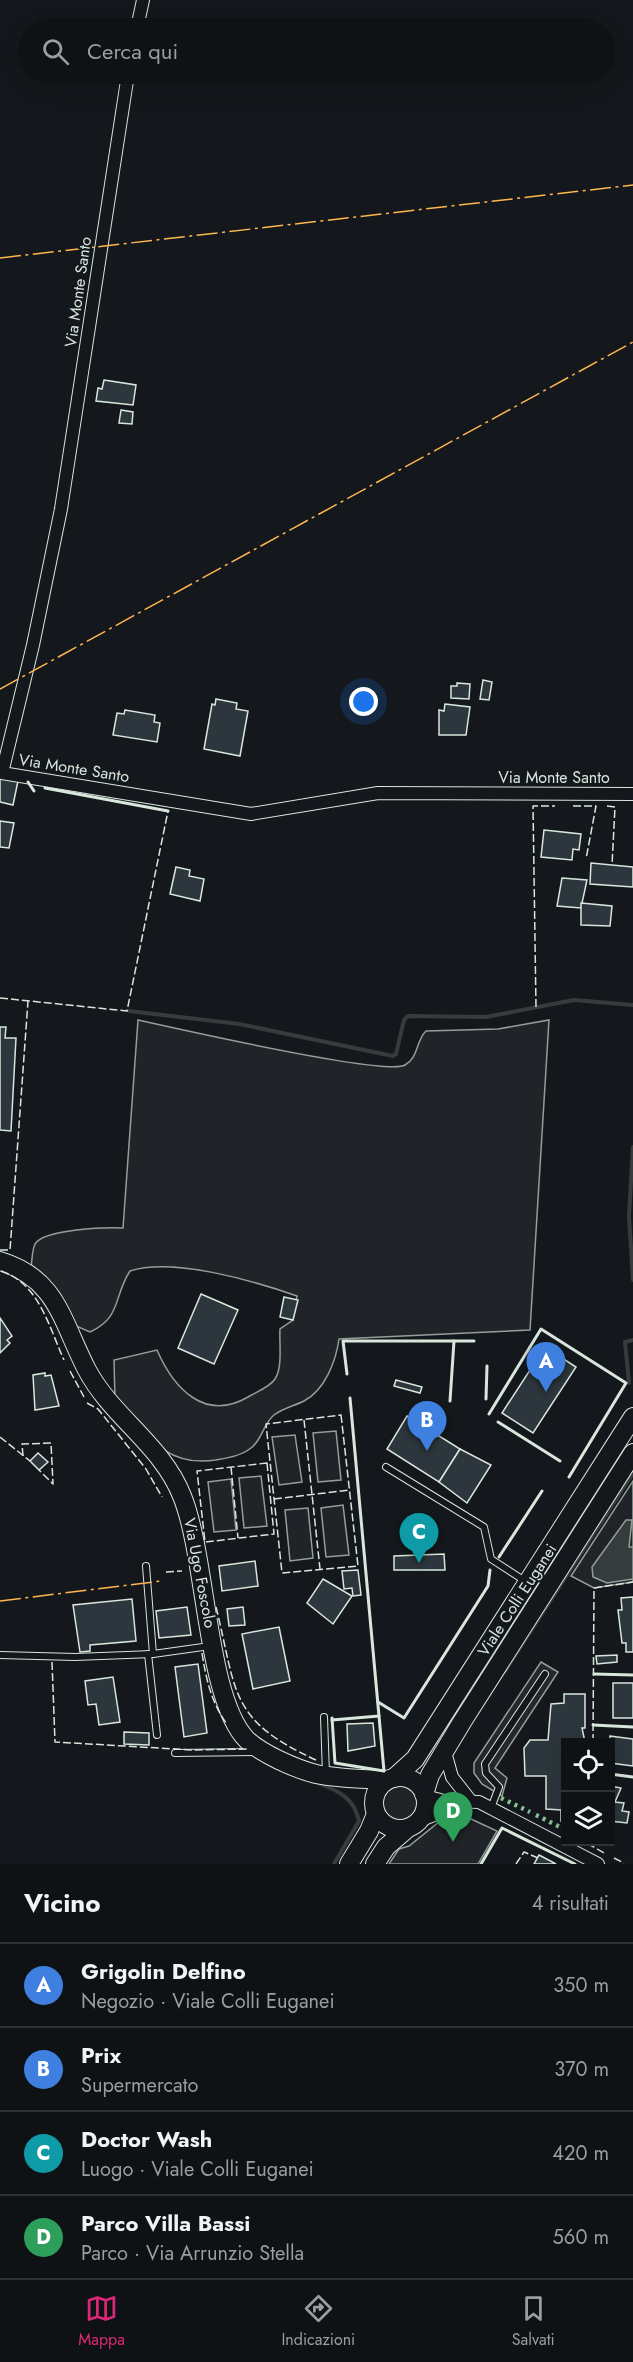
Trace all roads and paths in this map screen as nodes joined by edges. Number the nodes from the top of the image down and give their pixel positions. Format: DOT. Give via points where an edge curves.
graph roads {
  1 [pos="143,0"];
  2 [pos="139,18"];
  3 [pos="126,84"];
  4 [pos="1,772"];
  5 [pos="633,794"];
  6 [pos="0,1261"];
  7 [pos="633,1417"];
  8 [pos="633,1453"];
  9 [pos="386,1467"];
  10 [pos="146,1566"];
  11 [pos="528,1583"];
  12 [pos="214,1646"];
  13 [pos="151,1654"];
  14 [pos="0,1655"];
  15 [pos="545,1674"];
  16 [pos="324,1718"];
  17 [pos="157,1735"];
  18 [pos="259,1747"];
  19 [pos="445,1752"];
  20 [pos="175,1753"];
  21 [pos="332,1776"];
  22 [pos="391,1779"];
  23 [pos="425,1795"];
  24 [pos="470,1800"];
  25 [pos="491,1808"];
  26 [pos="375,1812"];
  27 [pos="414,1824"];
  28 [pos="349,1864"];
  29 [pos="375,1864"];
  30 [pos="597,1864"];
  1 -- 2 [label="street"];
  3 -- 4 [label="street, Via Monte Santo" via="61,509"];
  4 -- 5 [label="street, Via Monte Santo" via="251,814 378,793"];
  6 -- 12 [label="main road, Via Ugo Foscolo" via="20,1267 39,1280 58,1309 88,1372 171,1473 190,1518"];
  7 -- 11 [label="main road, Viale Colli Euganei"];
  8 -- 19 [label="main road, Viale Colli Euganei"];
  9 -- 11 [label="lane" via="484,1527 491,1559"];
  10 -- 13 [label="lane"];
  11 -- 22 [label="main road, Viale Colli Euganei" via="415,1759"];
  12 -- 13 [label="lane"];
  12 -- 18 [label="main road, Via Ugo Foscolo" via="222,1690 233,1719 248,1740"];
  13 -- 14 [label="lane" via="75,1658"];
  13 -- 17 [label="lane"];
  15 -- 25 [label="lane" via="485,1764 486,1773 499,1787"];
  16 -- 21 [label="lane"];
  18 -- 20 [label="lane" via="254,1753"];
  18 -- 21 [label="main road, Via Ugo Foscolo" via="289,1766"];
  19 -- 23 [label="main road, Viale Colli Euganei" via="430,1775"];
  19 -- 24 [label="street" via="452,1777"];
  21 -- 22 [label="main road, Via Ugo Foscolo"];
  21 -- 26 [label="main road, Via Ugo Foscolo" via="363,1796"];
  22 -- 23 [label="main road" via="412,1780"];
  22 -- 26 [label="main road, Viale Colli Euganei" via="376,1793"];
  23 -- 24 [label="street" via="444,1801"];
  23 -- 27 [label="main road, Viale Colli Euganei" via="425,1809"];
  24 -- 25 [label="street"];
  24 -- 27 [label="street"];
  25 -- 30 [label="street"];
  26 -- 27 [label="main road" via="390,1827"];
  26 -- 28 [label="main road, Viale Colli Euganei" via="369,1831"];
  27 -- 29 [label="main road" via="386,1847"];
}
